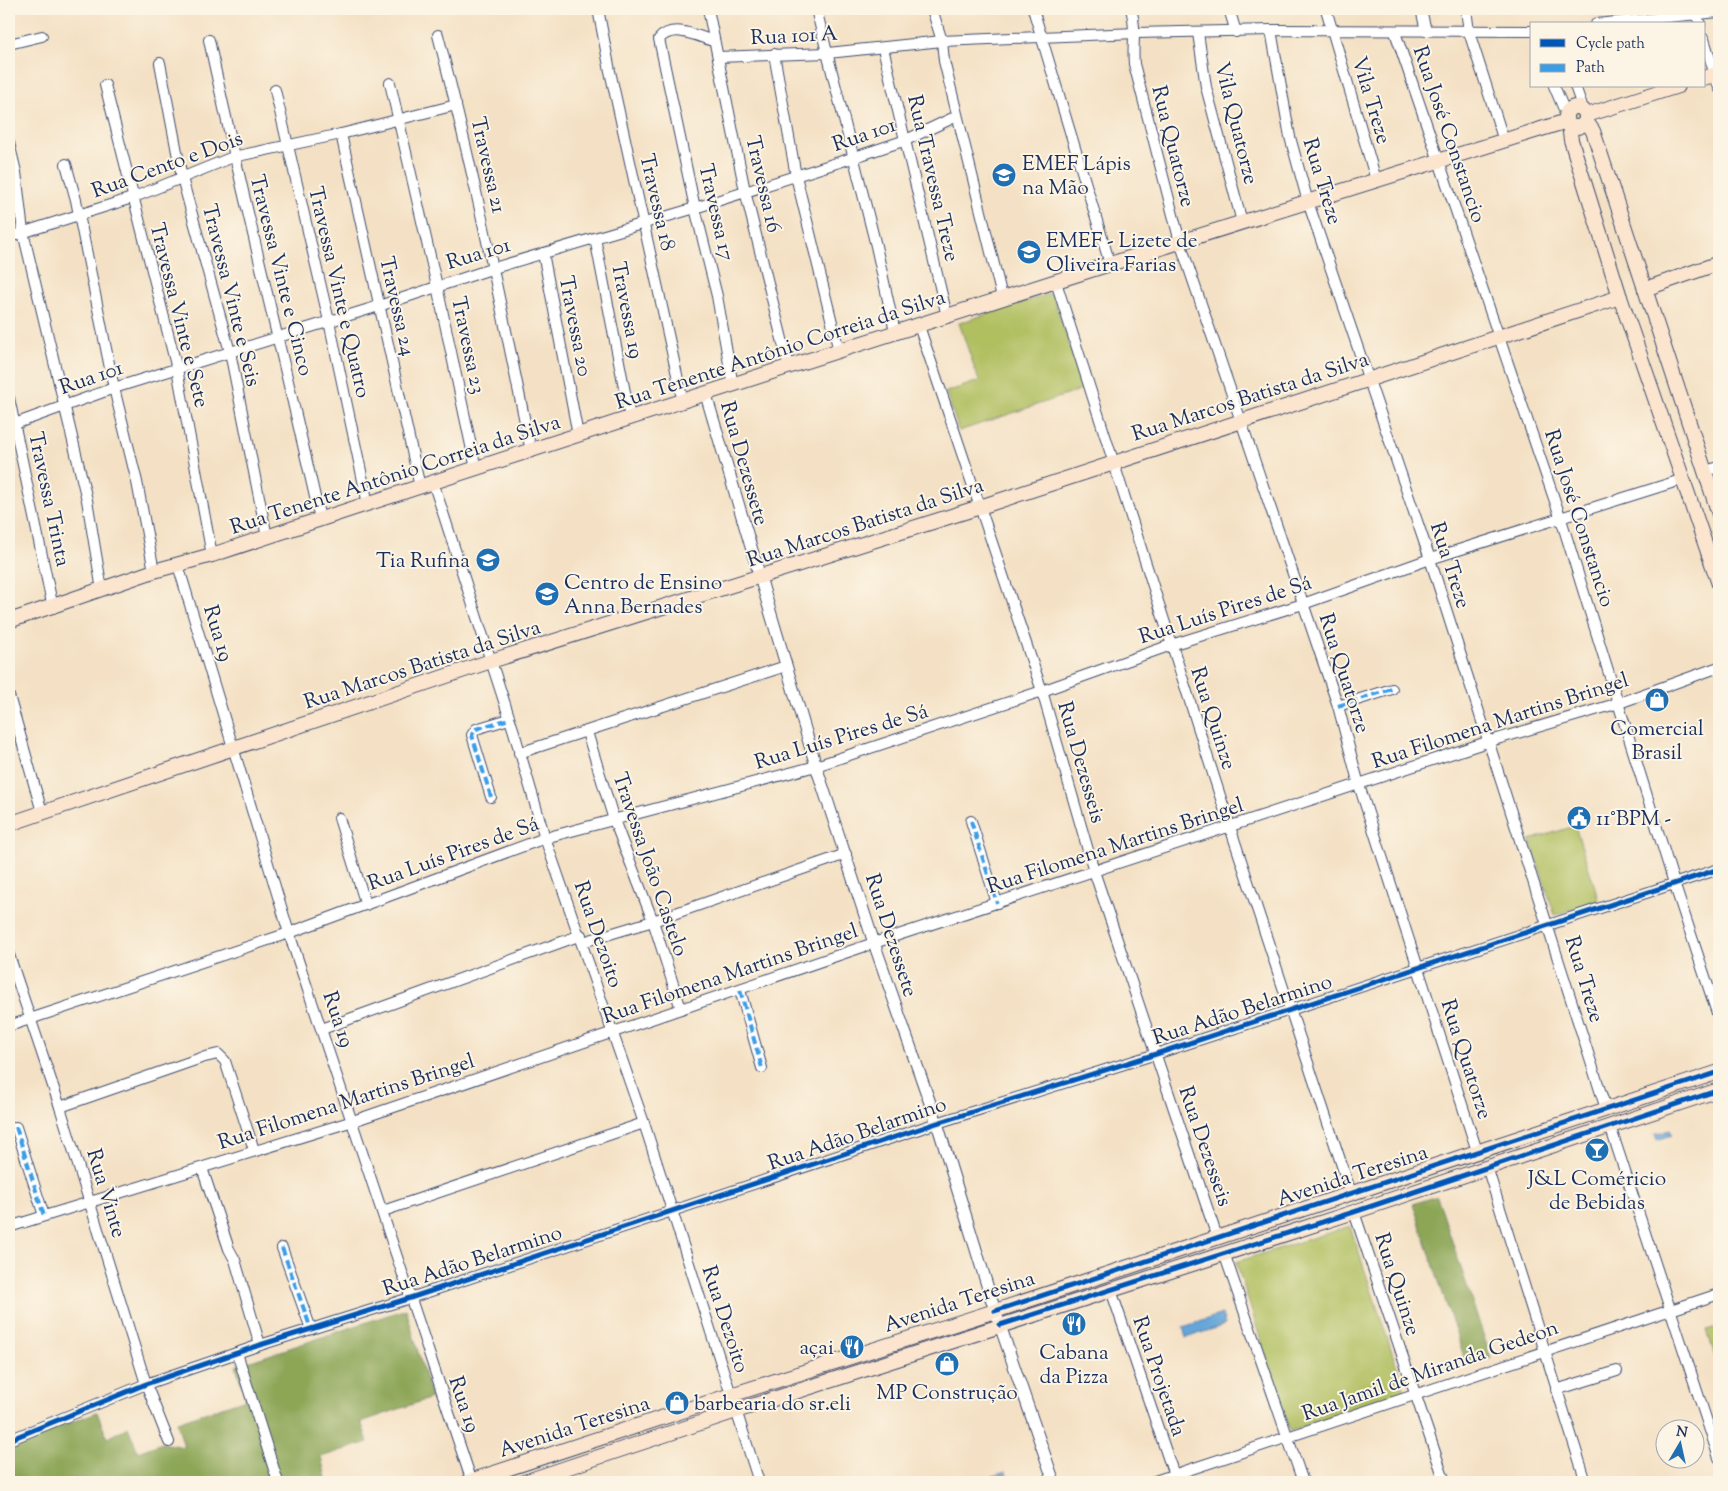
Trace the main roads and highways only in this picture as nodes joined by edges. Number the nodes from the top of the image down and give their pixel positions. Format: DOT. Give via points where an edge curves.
graph roads {
  1 [pos="1664,88"];
  2 [pos="1650,90"];
  3 [pos="1585,115"];
  4 [pos="1568,120"];
  5 [pos="1719,263"];
  6 [pos="1645,289"];
  7 [pos="1620,296"];
  8 [pos="1719,514"];
  9 [pos="1719,519"];
  10 [pos="1700,527"];
  11 [pos="1719,584"];
  12 [pos="9,621"];
  13 [pos="9,824"];
  14 [pos="1719,1072"];
  15 [pos="1719,1090"];
  16 [pos="1405,1175"];
  17 [pos="1412,1193"];
  18 [pos="954,1324"];
  19 [pos="916,1336"];
  20 [pos="959,1339"];
  21 [pos="922,1351"];
  22 [pos="470,1482"];
  23 [pos="524,1482"];
  1 -- 2 [label="main road"];
  2 -- 3 [label="main road"];
  3 -- 4 [label="main road, Rua Tenente Antônio Correia da Silva" via="1578,128"];
  3 -- 6 [label="main road"];
  4 -- 7 [label="main road" via="1571,140"];
  4 -- 12 [label="main road, Rua Tenente Antônio Correia da Silva" via="1002,297 178,566 154,571"];
  5 -- 6 [label="main road"];
  6 -- 7 [label="main road" via="1642,301 1636,304 1630,305"];
  6 -- 7 [label="main road" via="1637,280 1629,280 1622,285"];
  6 -- 8 [label="main road"];
  7 -- 10 [label="main road"];
  7 -- 13 [label="main road, Rua Marcos Batista da Silva" via="980,506 491,661"];
  9 -- 10 [label="main road"];
  10 -- 11 [label="main road"];
  14 -- 16 [label="main road, Avenida Teresina"];
  15 -- 17 [label="main road, Avenida Teresina"];
  16 -- 17 [label="main road"];
  16 -- 18 [label="main road, Avenida Teresina"];
  17 -- 20 [label="main road, Avenida Teresina"];
  18 -- 19 [label="main road, Avenida Teresina"];
  18 -- 20 [label="main road"];
  19 -- 21 [label="main road"];
  19 -- 22 [label="main road, Avenida Teresina"];
  20 -- 21 [label="main road, Avenida Teresina"];
  21 -- 23 [label="main road, Avenida Teresina"];
}
